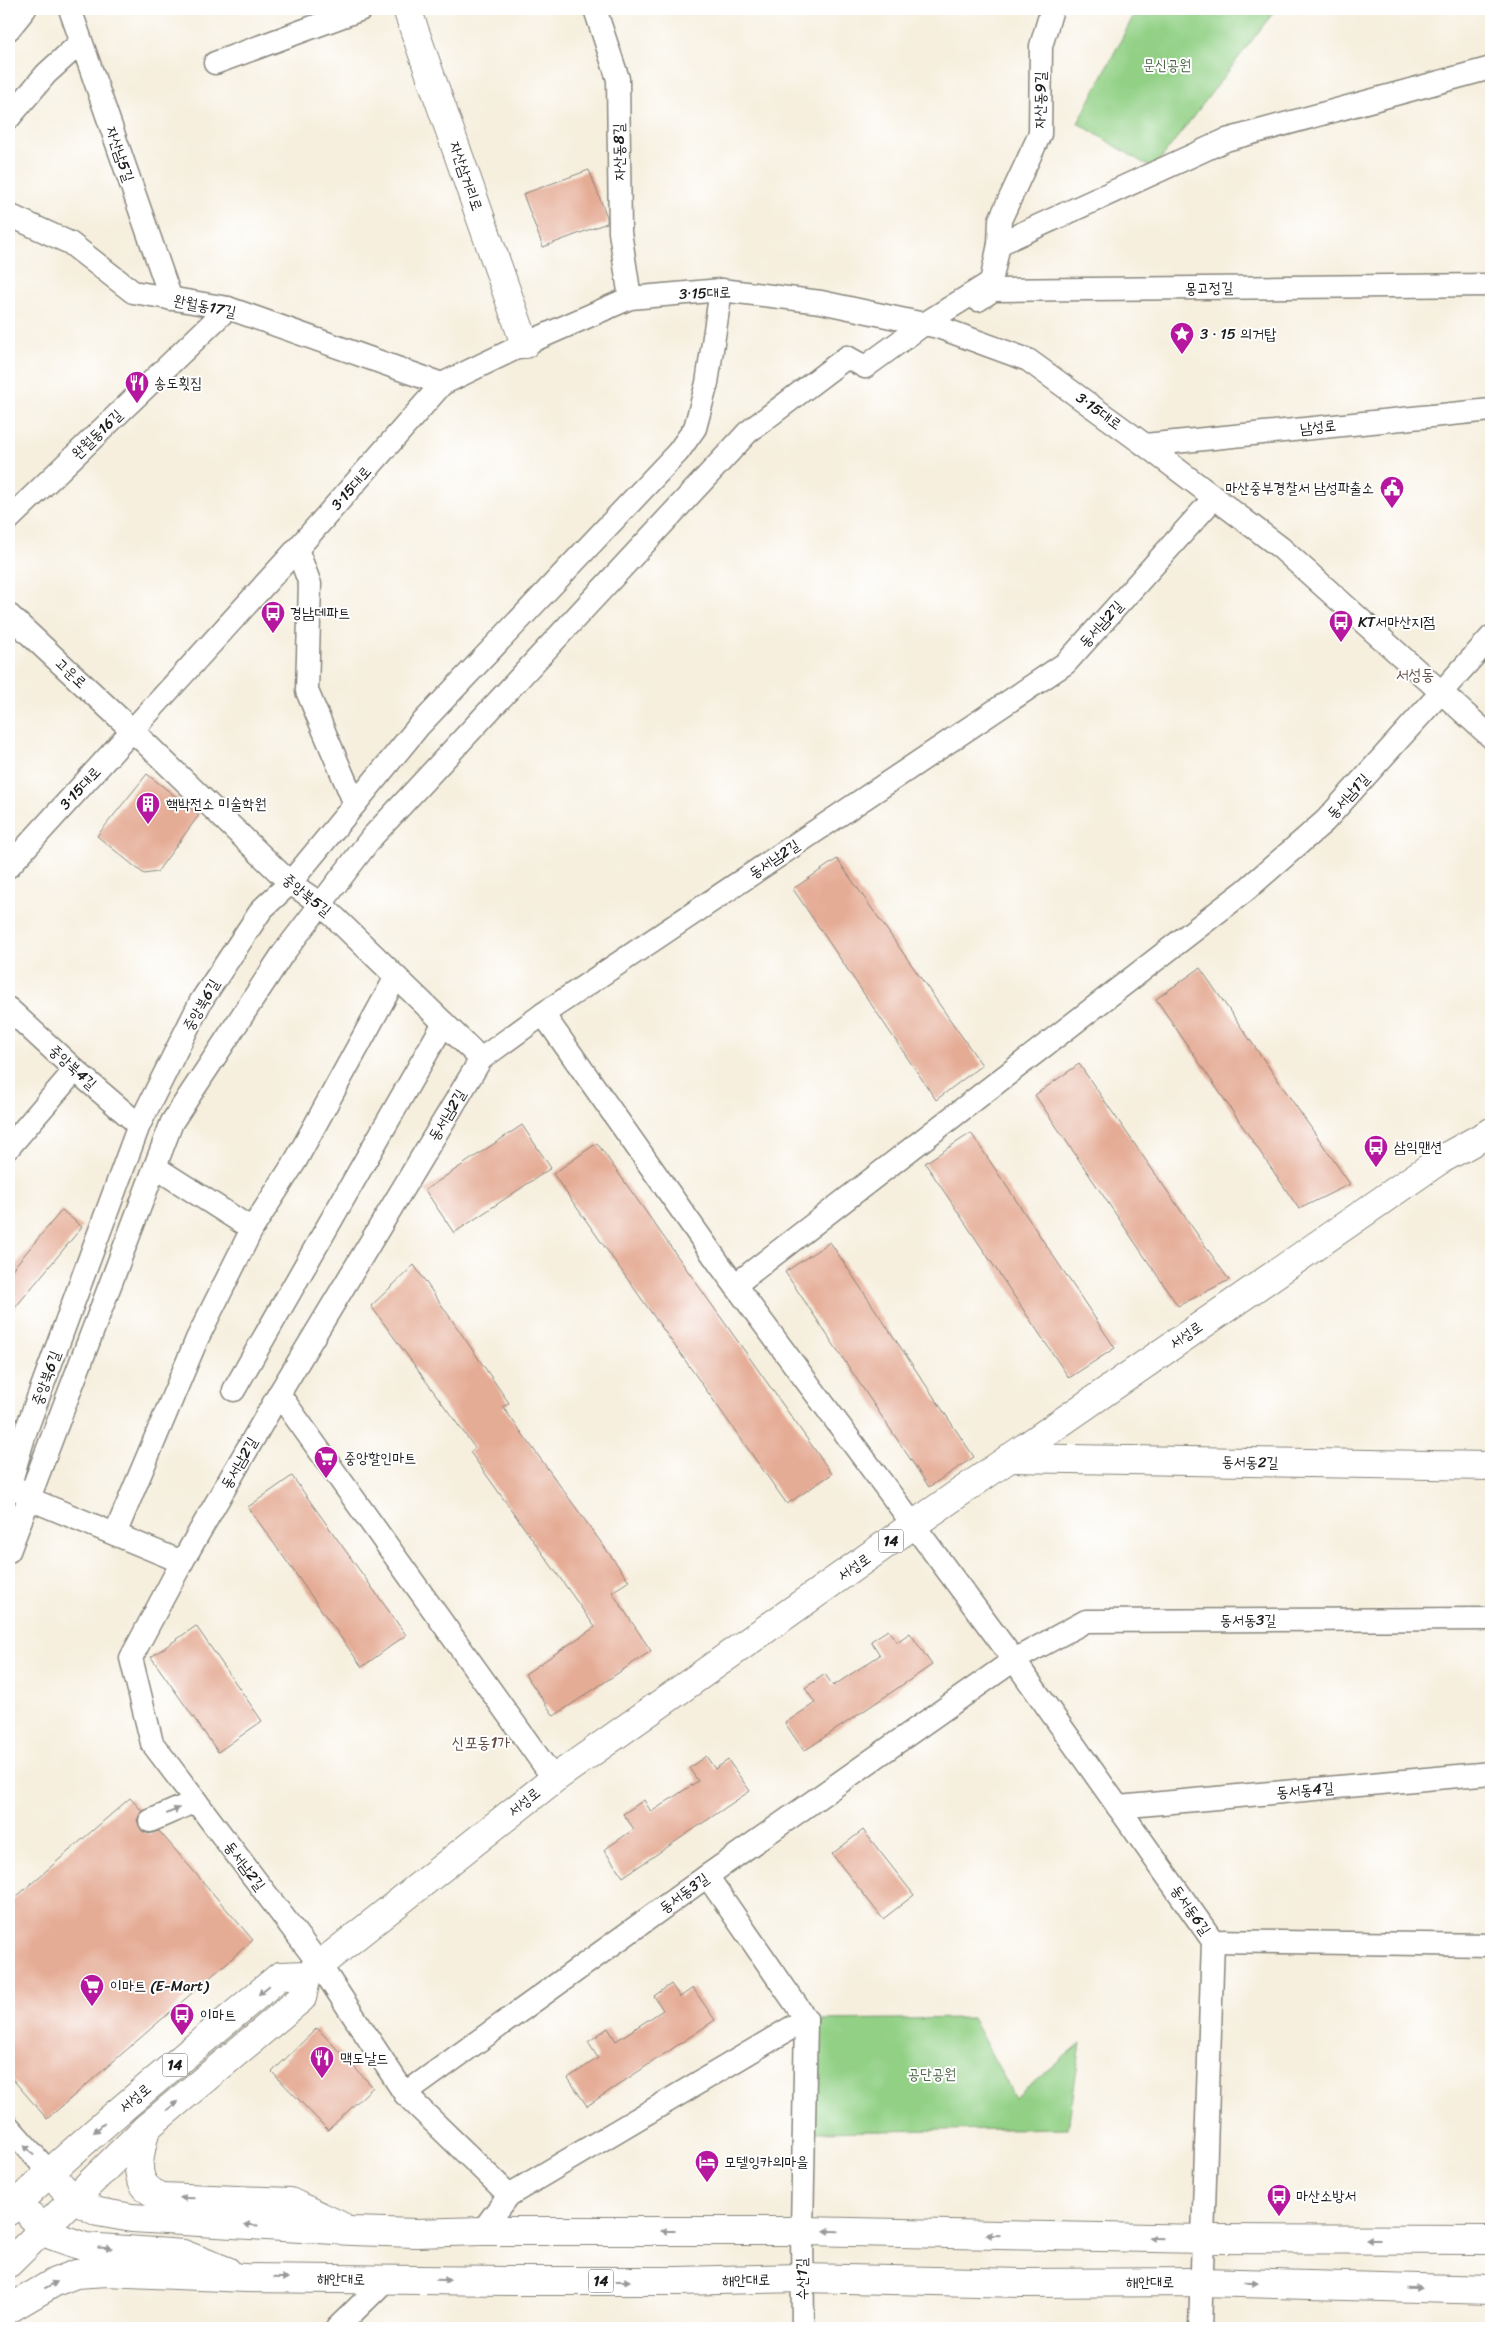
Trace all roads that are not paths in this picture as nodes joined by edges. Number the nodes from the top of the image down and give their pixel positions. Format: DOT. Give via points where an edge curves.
graph roads {
  1 [pos="25,9"];
  2 [pos="70,9"];
  3 [pos="362,9"];
  4 [pos="407,9"];
  5 [pos="596,9"];
  6 [pos="1052,9"];
  7 [pos="9,28"];
  8 [pos="81,42"];
  9 [pos="215,63"];
  10 [pos="1491,68"];
  11 [pos="9,118"];
  12 [pos="9,215"];
  13 [pos="999,244"];
  14 [pos="1491,285"];
  15 [pos="722,290"];
  16 [pos="630,298"];
  17 [pos="171,299"];
  18 [pos="228,308"];
  19 [pos="931,326"];
  20 [pos="525,344"];
  21 [pos="442,384"];
  22 [pos="1491,410"];
  23 [pos="1146,445"];
  24 [pos="1215,497"];
  25 [pos="9,519"];
  26 [pos="297,549"];
  27 [pos="9,616"];
  28 [pos="1491,637"];
  29 [pos="1441,693"];
  30 [pos="133,731"];
  31 [pos="1491,737"];
  32 [pos="355,804"];
  33 [pos="9,866"];
  34 [pos="290,883"];
  35 [pos="321,904"];
  36 [pos="396,977"];
  37 [pos="9,1008"];
  38 [pos="543,1014"];
  39 [pos="444,1023"];
  40 [pos="481,1059"];
  41 [pos="75,1070"];
  42 [pos="139,1125"];
  43 [pos="1491,1132"];
  44 [pos="9,1147"];
  45 [pos="155,1167"];
  46 [pos="252,1229"];
  47 [pos="736,1286"];
  48 [pos="234,1390"];
  49 [pos="279,1394"];
  50 [pos="1009,1458"];
  51 [pos="1491,1466"];
  52 [pos="14,1488"];
  53 [pos="913,1525"];
  54 [pos="115,1534"];
  55 [pos="9,1551"];
  56 [pos="182,1562"];
  57 [pos="1491,1619"];
  58 [pos="1014,1660"];
  59 [pos="1491,1773"];
  60 [pos="554,1779"];
  61 [pos="196,1801"];
  62 [pos="1118,1807"];
  63 [pos="150,1822"];
  64 [pos="707,1876"];
  65 [pos="1213,1942"];
  66 [pos="1491,1945"];
  67 [pos="314,1970"];
  68 [pos="806,2019"];
  69 [pos="405,2094"];
  70 [pos="9,2127"];
  71 [pos="146,2128"];
  72 [pos="49,2172"];
  73 [pos="509,2196"];
  74 [pos="73,2199"];
  75 [pos="13,2206"];
  76 [pos="44,2228"];
  77 [pos="352,2231"];
  78 [pos="482,2231"];
  79 [pos="802,2231"];
  80 [pos="1204,2239"];
  81 [pos="1491,2240"];
  82 [pos="9,2263"];
  83 [pos="246,2278"];
  84 [pos="802,2278"];
  85 [pos="386,2279"];
  86 [pos="1202,2282"];
  87 [pos="1491,2290"];
  88 [pos="9,2309"];
  89 [pos="337,2328"];
  90 [pos="803,2328"];
  91 [pos="1200,2328"];
  1 -- 7 [label="street"];
  2 -- 8 [label="street, 자산남5길"];
  3 -- 9 [label="street"];
  4 -- 20 [label="main road, 자산삼거리로"];
  5 -- 16 [label="street, 자산동8길" via="618,79 620,232"];
  6 -- 13 [label="street, 자산동9길" via="1041,46 1040,134 1000,220"];
  8 -- 11 [label="street" via="46,74"];
  8 -- 17 [label="street, 자산남5길"];
  10 -- 13 [label="street" via="1226,140"];
  12 -- 17 [label="street, 완월동17길" via="70,243 133,292"];
  13 -- 19 [label="street, 자산동9길" via="991,282"];
  14 -- 19 [label="street, 몽고정길" via="993,290"];
  15 -- 16 [label="street, 3·15대로"];
  15 -- 19 [label="street, 3·15대로" via="820,302"];
  15 -- 32 [label="street, 중앙북6길" via="696,428 678,452 418,727"];
  16 -- 20 [label="street, 3·15대로"];
  17 -- 18 [label="street, 완월동17길"];
  18 -- 21 [label="street, 완월동17길"];
  18 -- 25 [label="street, 완월동16길"];
  19 -- 23 [label="street, 3·15대로" via="1028,360"];
  19 -- 35 [label="street" via="865,367 847,357 748,432 372,837"];
  20 -- 21 [label="street, 3·15대로"];
  21 -- 26 [label="street, 3·15대로"];
  22 -- 23 [label="street, 남성로"];
  23 -- 24 [label="street, 3·15대로"];
  24 -- 29 [label="street, 3·15대로" via="1281,548"];
  24 -- 38 [label="street, 동서남2길" via="1066,663"];
  26 -- 30 [label="street, 3·15대로"];
  26 -- 32 [label="street" via="310,584 307,691"];
  27 -- 30 [label="street, 고운로"];
  28 -- 29 [label="street, 동서남1길"];
  29 -- 31 [label="street, 3·15대로"];
  29 -- 47 [label="street, 동서남1길" via="1325,821 1246,890"];
  30 -- 33 [label="street, 3·15대로"];
  30 -- 34 [label="street, 중앙북5길"];
  32 -- 34 [label="street, 중앙북6길"];
  34 -- 35 [label="street, 중앙북5길"];
  34 -- 42 [label="street, 중앙북6길" via="262,910 201,1001"];
  35 -- 36 [label="street, 중앙북5길"];
  35 -- 45 [label="street" via="282,956 172,1122"];
  36 -- 39 [label="street, 중앙북5길"];
  36 -- 46 [label="street" via="296,1160"];
  37 -- 41 [label="street, 중앙북4길"];
  38 -- 40 [label="street, 동서남2길"];
  38 -- 47 [label="street, 동서동6길"];
  39 -- 40 [label="street, 중앙북5길"];
  39 -- 48 [label="street"];
  40 -- 49 [label="street, 동서남2길"];
  41 -- 42 [label="street, 중앙북4길"];
  41 -- 44 [label="street"];
  42 -- 52 [label="street, 중앙북6길" via="25,1433"];
  43 -- 50 [label="main road, 서성로 / 14" via="1440,1160"];
  45 -- 46 [label="street"];
  45 -- 52 [label="street"];
  46 -- 54 [label="street" via="197,1339"];
  47 -- 53 [label="street, 동서동6길"];
  49 -- 56 [label="street, 동서남2길"];
  49 -- 60 [label="street"];
  50 -- 51 [label="main road, 동서동2길"];
  50 -- 53 [label="main road, 서성로 / 14"];
  52 -- 54 [label="street" via="37,1502"];
  52 -- 55 [label="street"];
  53 -- 58 [label="street, 동서동6길"];
  53 -- 60 [label="main road, 서성로 / 14"];
  54 -- 56 [label="street"];
  56 -- 61 [label="street, 동서남2길" via="131,1658 152,1742"];
  57 -- 58 [label="street, 동서동3길" via="1086,1621"];
  58 -- 62 [label="street, 동서동6길"];
  58 -- 64 [label="street, 동서동3길"];
  59 -- 62 [label="street, 동서동4길"];
  60 -- 67 [label="main road, 서성로 / 14"];
  63 -- 61 [label="street, one-way"];
  61 -- 67 [label="street, 동서남2길"];
  62 -- 65 [label="street, 동서동6길"];
  64 -- 68 [label="street"];
  64 -- 69 [label="street, 동서동3길"];
  65 -- 66 [label="street"];
  65 -- 80 [label="street, 동서동6길"];
  67 -- 69 [label="street"];
  71 -- 67 [label="main road, 서성로 / 14, one-way" via="302,1998"];
  67 -- 72 [label="main road, 서성로 / 14, one-way" via="280,1976"];
  68 -- 73 [label="street"];
  68 -- 79 [label="street, 수산1길"];
  69 -- 73 [label="street"];
  72 -- 70 [label="street, one-way"];
  71 -- 74 [label="main road, 서성로 / 14"];
  77 -- 71 [label="main road, one-way" via="290,2202 162,2198 149,2193 138,2166"];
  72 -- 74 [label="main road"];
  72 -- 75 [label="main road, 서성로 / 14"];
  73 -- 78 [label="street"];
  74 -- 76 [label="main road, 14"];
  77 -- 74 [label="main road, one-way" via="132,2218 98,2212"];
  75 -- 76 [label="main road"];
  76 -- 82 [label="main road, 14"];
  76 -- 83 [label="main road, one-way" via="51,2235 85,2247 184,2254"];
  77 -- 78 [label="main road"];
  79 -- 78 [label="main road, one-way"];
  80 -- 79 [label="main road, one-way"];
  79 -- 84 [label="street, 수산1길"];
  81 -- 80 [label="main road, one-way"];
  80 -- 86 [label="street, 동서동6길"];
  83 -- 85 [label="main road, 해안대로 / 14, one-way"];
  88 -- 83 [label="main road, 해안대로 / 14, one-way" via="55,2282 76,2274 106,2272"];
  85 -- 84 [label="main road, 해안대로 / 14, one-way" via="678,2282"];
  84 -- 86 [label="main road, 해안대로 / 14" via="1022,2283"];
  84 -- 90 [label="street, 수산1길"];
  85 -- 89 [label="street"];
  86 -- 87 [label="main road, 해안대로, one-way"];
  86 -- 91 [label="street, 동서동6길"];
}
